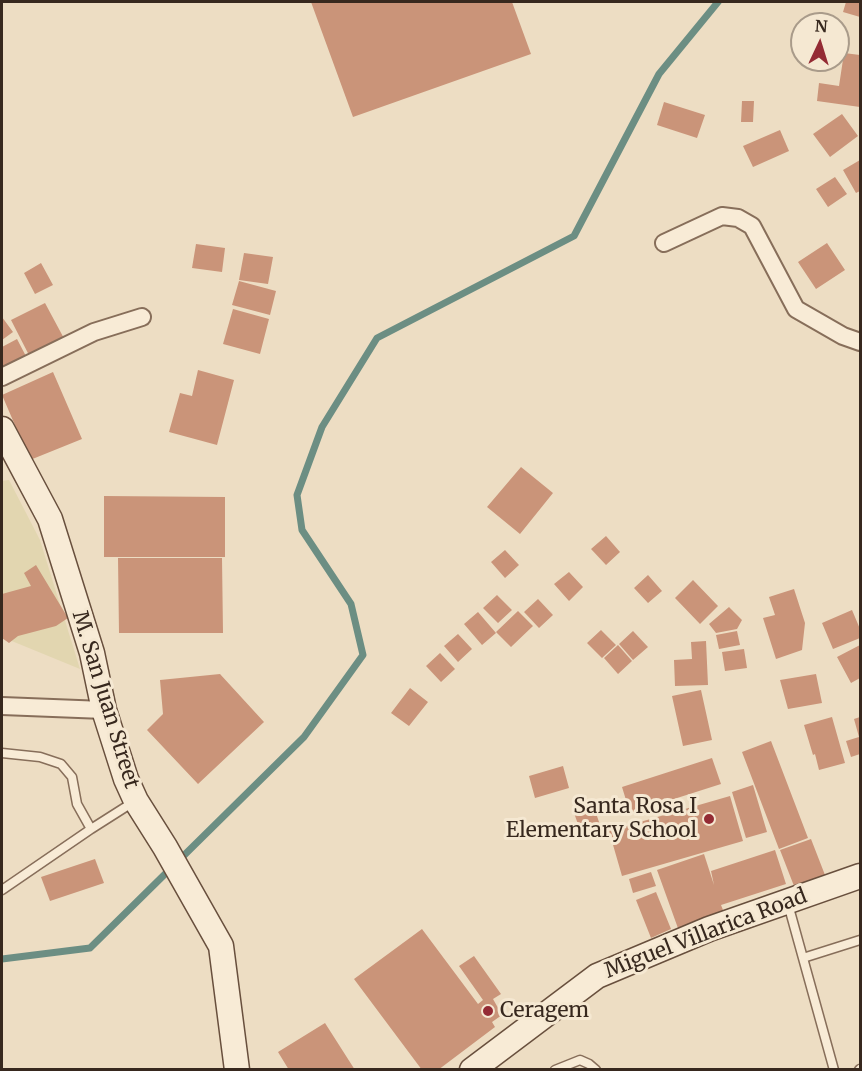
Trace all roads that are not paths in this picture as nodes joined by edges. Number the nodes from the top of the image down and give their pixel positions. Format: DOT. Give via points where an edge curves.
graph roads {
  1 [pos="664,243"];
  2 [pos="142,317"];
  3 [pos="861,342"];
  4 [pos="2,377"];
  5 [pos="2,429"];
  6 [pos="2,706"];
  7 [pos="104,710"];
  8 [pos="2,753"];
  9 [pos="136,801"];
  10 [pos="91,829"];
  11 [pos="861,876"];
  12 [pos="2,890"];
  13 [pos="787,901"];
  14 [pos="861,940"];
  15 [pos="803,958"];
  16 [pos="474,1069"];
  17 [pos="237,1070"];
  18 [pos="555,1070"];
  19 [pos="596,1070"];
  20 [pos="834,1070"];
  1 -- 3 [label="street" via="722,216 738,218 752,226 796,309"];
  2 -- 4 [label="street" via="94,332"];
  5 -- 7 [label="street, M. San Juan Street" via="50,519 92,653"];
  6 -- 7 [label="street"];
  7 -- 9 [label="street, M. San Juan Street"];
  8 -- 10 [label="lane" via="40,757 61,764 72,777 77,804"];
  9 -- 10 [label="lane"];
  9 -- 17 [label="street, M. San Juan Street" via="221,946"];
  10 -- 12 [label="lane"];
  11 -- 13 [label="street, Miguel Villarica Road"];
  13 -- 15 [label="lane"];
  13 -- 16 [label="street, Miguel Villarica Road" via="597,976"];
  14 -- 15 [label="lane"];
  15 -- 20 [label="lane"];
  18 -- 19 [label="lane" via="580,1060"];
}
